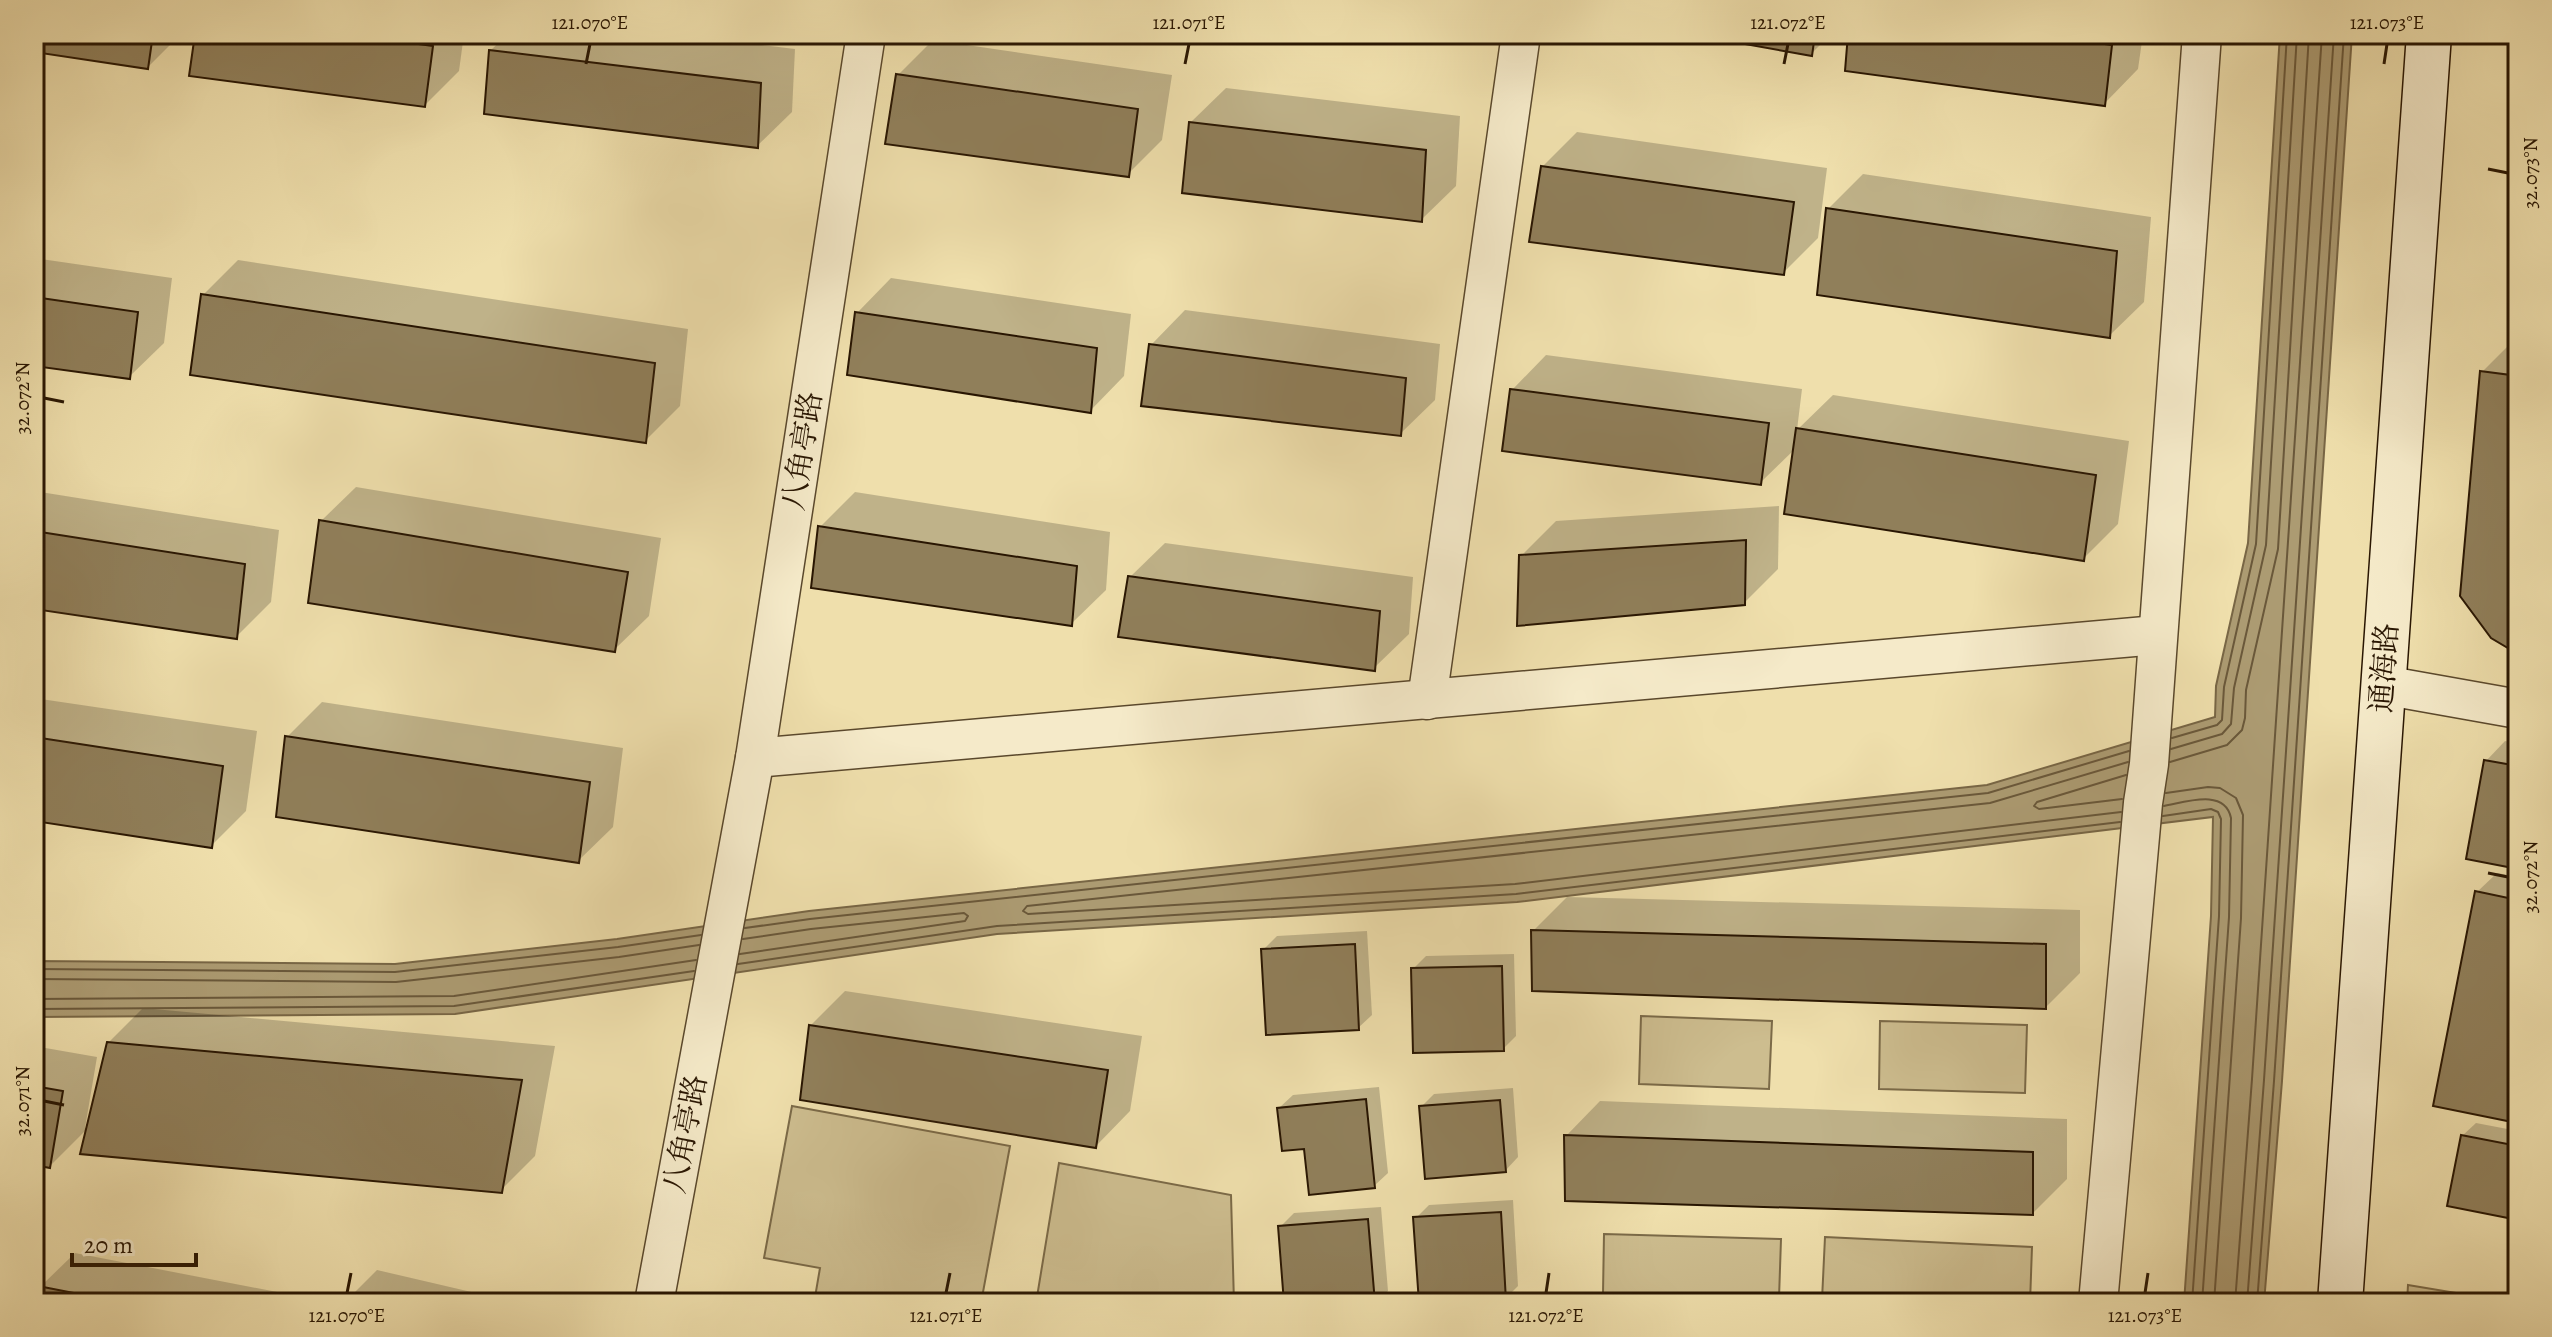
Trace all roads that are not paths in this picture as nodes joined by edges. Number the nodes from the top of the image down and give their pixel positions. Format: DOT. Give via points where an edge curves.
graph roads {
  1 [pos="866,34"];
  2 [pos="1521,34"];
  3 [pos="2202,34"];
  4 [pos="2429,34"];
  5 [pos="2157,635"];
  6 [pos="2383,685"];
  7 [pos="1427,700"];
  8 [pos="2518,709"];
  9 [pos="755,758"];
  10 [pos="654,1303"];
  11 [pos="2098,1303"];
  12 [pos="2340,1303"];
  1 -- 9 [label="street, 八角亭路"];
  2 -- 7 [label="street"];
  3 -- 5 [label="street"];
  4 -- 6 [label="street, 通海路"];
  5 -- 7 [label="street"];
  5 -- 11 [label="street"];
  6 -- 8 [label="street"];
  6 -- 12 [label="street, 通海路"];
  7 -- 9 [label="street"];
  9 -- 10 [label="street, 八角亭路"];
}
